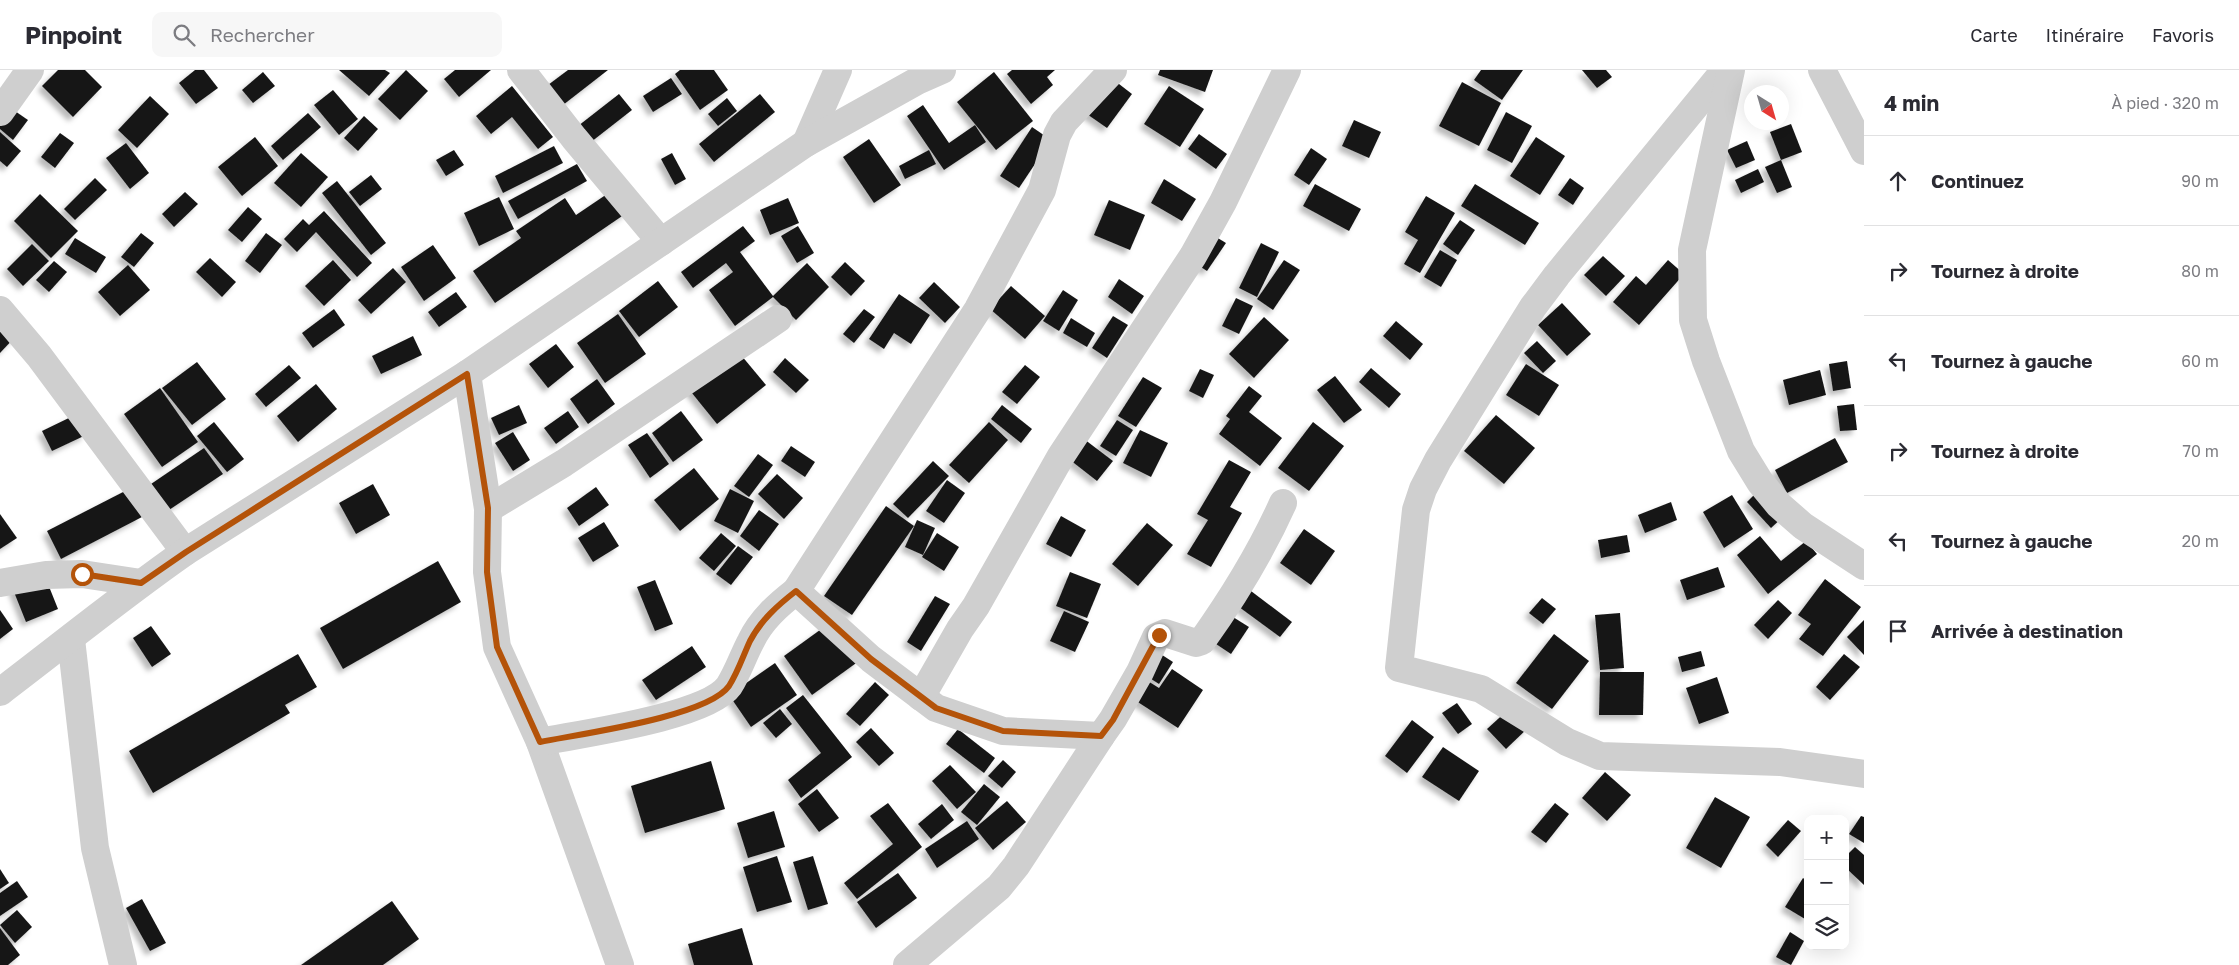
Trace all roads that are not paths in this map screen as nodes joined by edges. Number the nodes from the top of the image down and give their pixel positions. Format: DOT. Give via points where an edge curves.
graph roads {
  1 [pos="30,70"];
  2 [pos="521,70"];
  3 [pos="838,70"];
  4 [pos="942,70"];
  5 [pos="1113,70"];
  6 [pos="1287,70"];
  7 [pos="1726,70"];
  8 [pos="1731,70"];
  9 [pos="1822,70"];
  10 [pos="0,112"];
  11 [pos="806,143"];
  12 [pos="1864,150"];
  13 [pos="660,242"];
  14 [pos="0,310"];
  15 [pos="778,319"];
  16 [pos="467,374"];
  17 [pos="1283,503"];
  18 [pos="488,508"];
  19 [pos="186,552"];
  20 [pos="1864,566"];
  21 [pos="0,583"];
  22 [pos="141,583"];
  23 [pos="796,591"];
  24 [pos="71,639"];
  25 [pos="0,692"];
  26 [pos="920,697"];
  27 [pos="1101,736"];
  28 [pos="540,742"];
  29 [pos="1864,774"];
  30 [pos="123,965"];
  31 [pos="620,965"];
  32 [pos="907,965"];
  1 -- 10 [label="street"];
  2 -- 13 [label="street"];
  3 -- 11 [label="street"];
  4 -- 11 [label="street"];
  5 -- 23 [label="street" via="1064,122 1057,135 1042,190 978,309"];
  6 -- 26 [label="street" via="1194,256 1061,456"];
  7 -- 29 [label="street" via="1557,275 1518,331 1438,460 1416,510 1399,668 1481,689 1567,742 1600,756 1780,762"];
  8 -- 20 [label="street" via="1692,250 1693,320 1741,451 1760,482 1803,526"];
  9 -- 12 [label="street"];
  11 -- 13 [label="street"];
  13 -- 16 [label="street"];
  14 -- 19 [label="street"];
  15 -- 18 [label="street" via="564,464"];
  16 -- 18 [label="street"];
  16 -- 19 [label="street"];
  17 -- 27 [label="street" via="1234,597 1202,640 1196,643 1165,633 1156,637 1140,672"];
  18 -- 28 [label="street" via="487,572 497,647"];
  19 -- 22 [label="street"];
  21 -- 22 [label="street" via="82,574"];
  22 -- 24 [label="street"];
  23 -- 26 [label="street" via="871,659"];
  23 -- 28 [label="street" via="773,609 758,628 728,688 715,698 646,721"];
  24 -- 25 [label="street"];
  24 -- 30 [label="street" via="95,848"];
  26 -- 27 [label="street" via="936,708 1003,731"];
  27 -- 32 [label="street" via="999,887"];
  28 -- 31 [label="street"];
}
